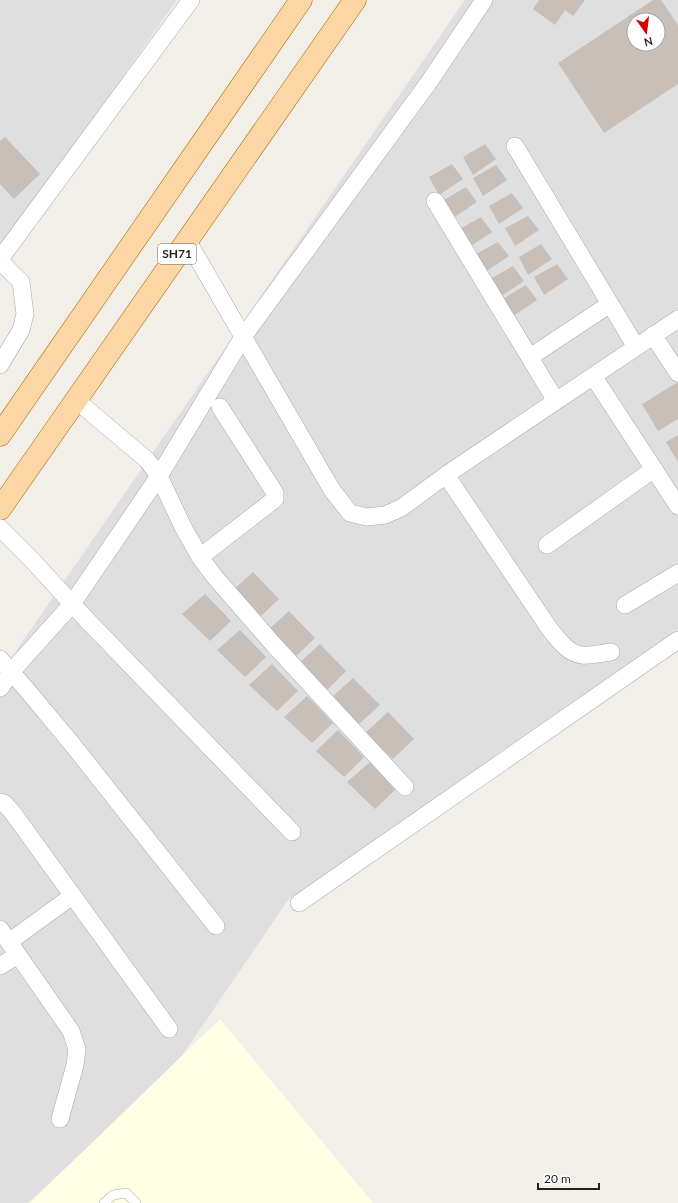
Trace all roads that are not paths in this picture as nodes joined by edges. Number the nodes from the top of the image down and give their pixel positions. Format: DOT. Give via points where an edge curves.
graph roads {
  1 [pos="191,0"];
  2 [pos="301,0"];
  3 [pos="355,0"];
  4 [pos="484,0"];
  5 [pos="515,146"];
  6 [pos="435,201"];
  7 [pos="187,240"];
  8 [pos="0,260"];
  9 [pos="610,304"];
  10 [pos="678,319"];
  11 [pos="653,336"];
  12 [pos="243,337"];
  13 [pos="636,347"];
  14 [pos="530,357"];
  15 [pos="0,365"];
  16 [pos="678,373"];
  17 [pos="593,376"];
  18 [pos="76,400"];
  19 [pos="556,401"];
  20 [pos="220,407"];
  21 [pos="0,435"];
  22 [pos="654,469"];
  23 [pos="446,475"];
  24 [pos="159,476"];
  25 [pos="678,506"];
  26 [pos="0,509"];
  27 [pos="0,528"];
  28 [pos="547,545"];
  29 [pos="200,557"];
  30 [pos="678,573"];
  31 [pos="72,604"];
  32 [pos="625,604"];
  33 [pos="678,640"];
  34 [pos="610,652"];
  35 [pos="0,659"];
  36 [pos="12,671"];
  37 [pos="0,688"];
  38 [pos="405,787"];
  39 [pos="0,802"];
  40 [pos="292,832"];
  41 [pos="72,896"];
  42 [pos="299,903"];
  43 [pos="216,926"];
  44 [pos="9,942"];
  45 [pos="0,966"];
  46 [pos="169,1029"];
  47 [pos="60,1119"];
  48 [pos="104,1203"];
  49 [pos="136,1203"];
  1 -- 8 [label="street"];
  2 -- 21 [label="main road"];
  3 -- 7 [label="main road, SH71"];
  4 -- 12 [label="street" via="429,82"];
  5 -- 9 [label="street"];
  6 -- 14 [label="street"];
  7 -- 12 [label="street"];
  7 -- 18 [label="main road, SH71"];
  8 -- 15 [label="street" via="21,282 25,314 21,330"];
  9 -- 13 [label="street"];
  9 -- 14 [label="street"];
  10 -- 11 [label="street"];
  11 -- 13 [label="street"];
  11 -- 16 [label="street"];
  12 -- 23 [label="street" via="332,490 350,513 367,517 385,515 401,508"];
  12 -- 24 [label="street"];
  13 -- 17 [label="street"];
  14 -- 19 [label="street"];
  17 -- 19 [label="street"];
  17 -- 22 [label="street"];
  18 -- 24 [label="street" via="147,460"];
  18 -- 26 [label="main road, SH71"];
  19 -- 23 [label="street"];
  20 -- 29 [label="street" via="275,493 275,500"];
  22 -- 25 [label="street"];
  22 -- 28 [label="street"];
  23 -- 34 [label="street" via="562,644 582,655"];
  24 -- 29 [label="street"];
  24 -- 31 [label="street"];
  27 -- 31 [label="street"];
  29 -- 38 [label="street" via="274,645"];
  30 -- 32 [label="street"];
  31 -- 36 [label="street"];
  31 -- 40 [label="street"];
  33 -- 42 [label="street"];
  35 -- 36 [label="street"];
  36 -- 37 [label="street"];
  36 -- 43 [label="street"];
  39 -- 41 [label="street" via="13,813"];
  41 -- 44 [label="street"];
  41 -- 46 [label="street"];
  44 -- 45 [label="street"];
  44 -- 47 [label="street" via="71,1032 77,1049"];
  48 -- 49 [label="lane" via="113,1195 126,1193"];
}
